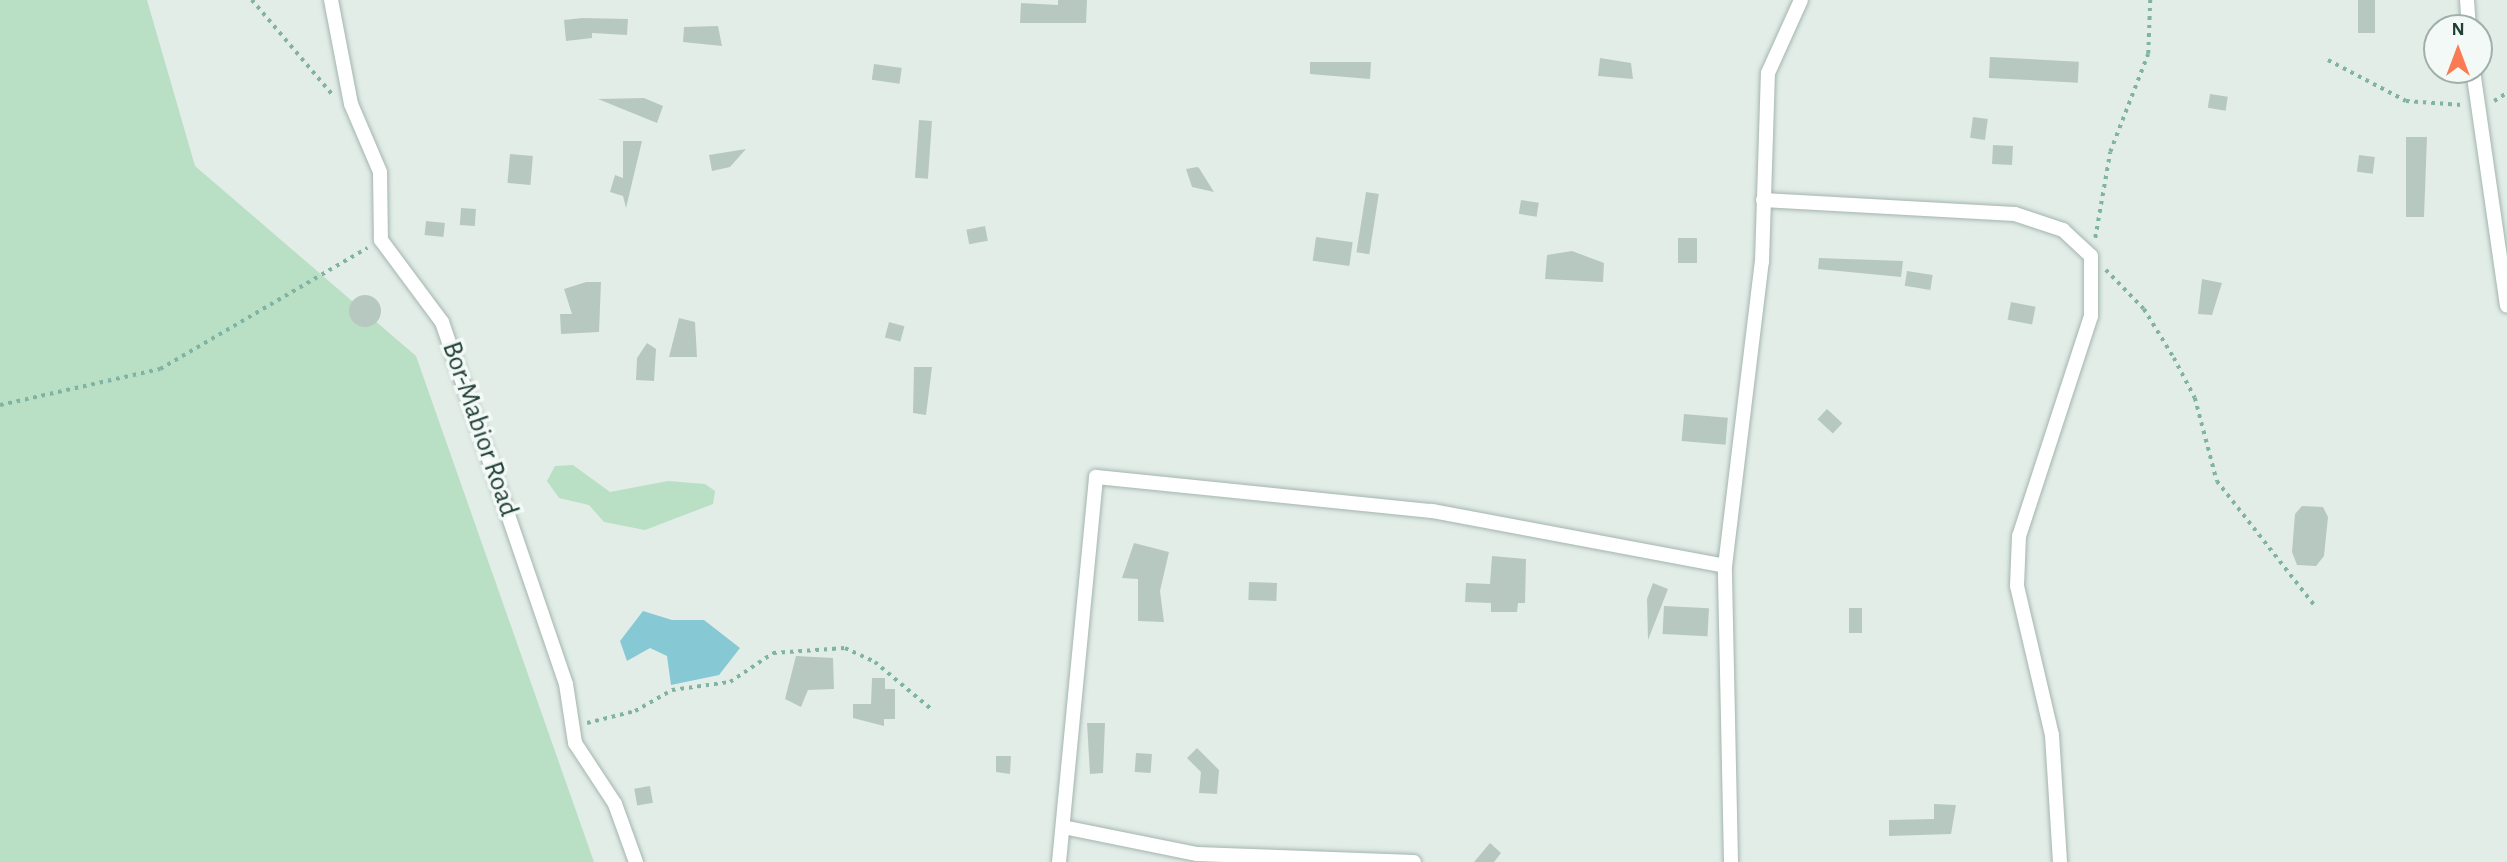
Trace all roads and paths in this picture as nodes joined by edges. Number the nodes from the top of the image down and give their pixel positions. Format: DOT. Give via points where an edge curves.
graph roads {
  1 [pos="252,0"];
  2 [pos="331,0"];
  3 [pos="1801,0"];
  4 [pos="2150,0"];
  5 [pos="2328,61"];
  6 [pos="2474,84"];
  7 [pos="341,104"];
  8 [pos="2475,106"];
  9 [pos="1763,200"];
  10 [pos="381,240"];
  11 [pos="2091,256"];
  12 [pos="2507,306"];
  13 [pos="0,405"];
  14 [pos="1725,566"];
  15 [pos="2315,606"];
  16 [pos="930,708"];
  17 [pos="572,726"];
  18 [pos="1063,827"];
  19 [pos="636,862"];
  20 [pos="1059,862"];
  21 [pos="1414,862"];
  22 [pos="1731,862"];
  23 [pos="2060,862"];
  1 -- 7 [label="path"];
  2 -- 10 [label="street" via="351,104 380,172"];
  3 -- 9 [label="street" via="1769,73"];
  4 -- 11 [label="path" via="2148,54 2110,152"];
  5 -- 8 [label="path" via="2406,101"];
  6 -- 8 [label="street"];
  8 -- 12 [label="street"];
  9 -- 11 [label="street" via="2015,214 2063,230"];
  9 -- 14 [label="street" via="1753,363"];
  10 -- 13 [label="path" via="160,369"];
  10 -- 17 [label="street, Bor-Mabior Road" via="442,322 566,684"];
  11 -- 15 [label="path" via="2144,309 2195,398 2217,481"];
  11 -- 23 [label="street" via="2091,316 2018,549 2017,586 2052,735"];
  14 -- 18 [label="street" via="1432,511 1096,477"];
  14 -- 22 [label="street"];
  16 -- 17 [label="path" via="875,662 845,648 820,649 773,653 730,682 672,690 635,710"];
  17 -- 19 [label="street, Bor-Mabior Road" via="575,743 615,804"];
  18 -- 20 [label="street"];
  18 -- 21 [label="street" via="1197,854"];
}
